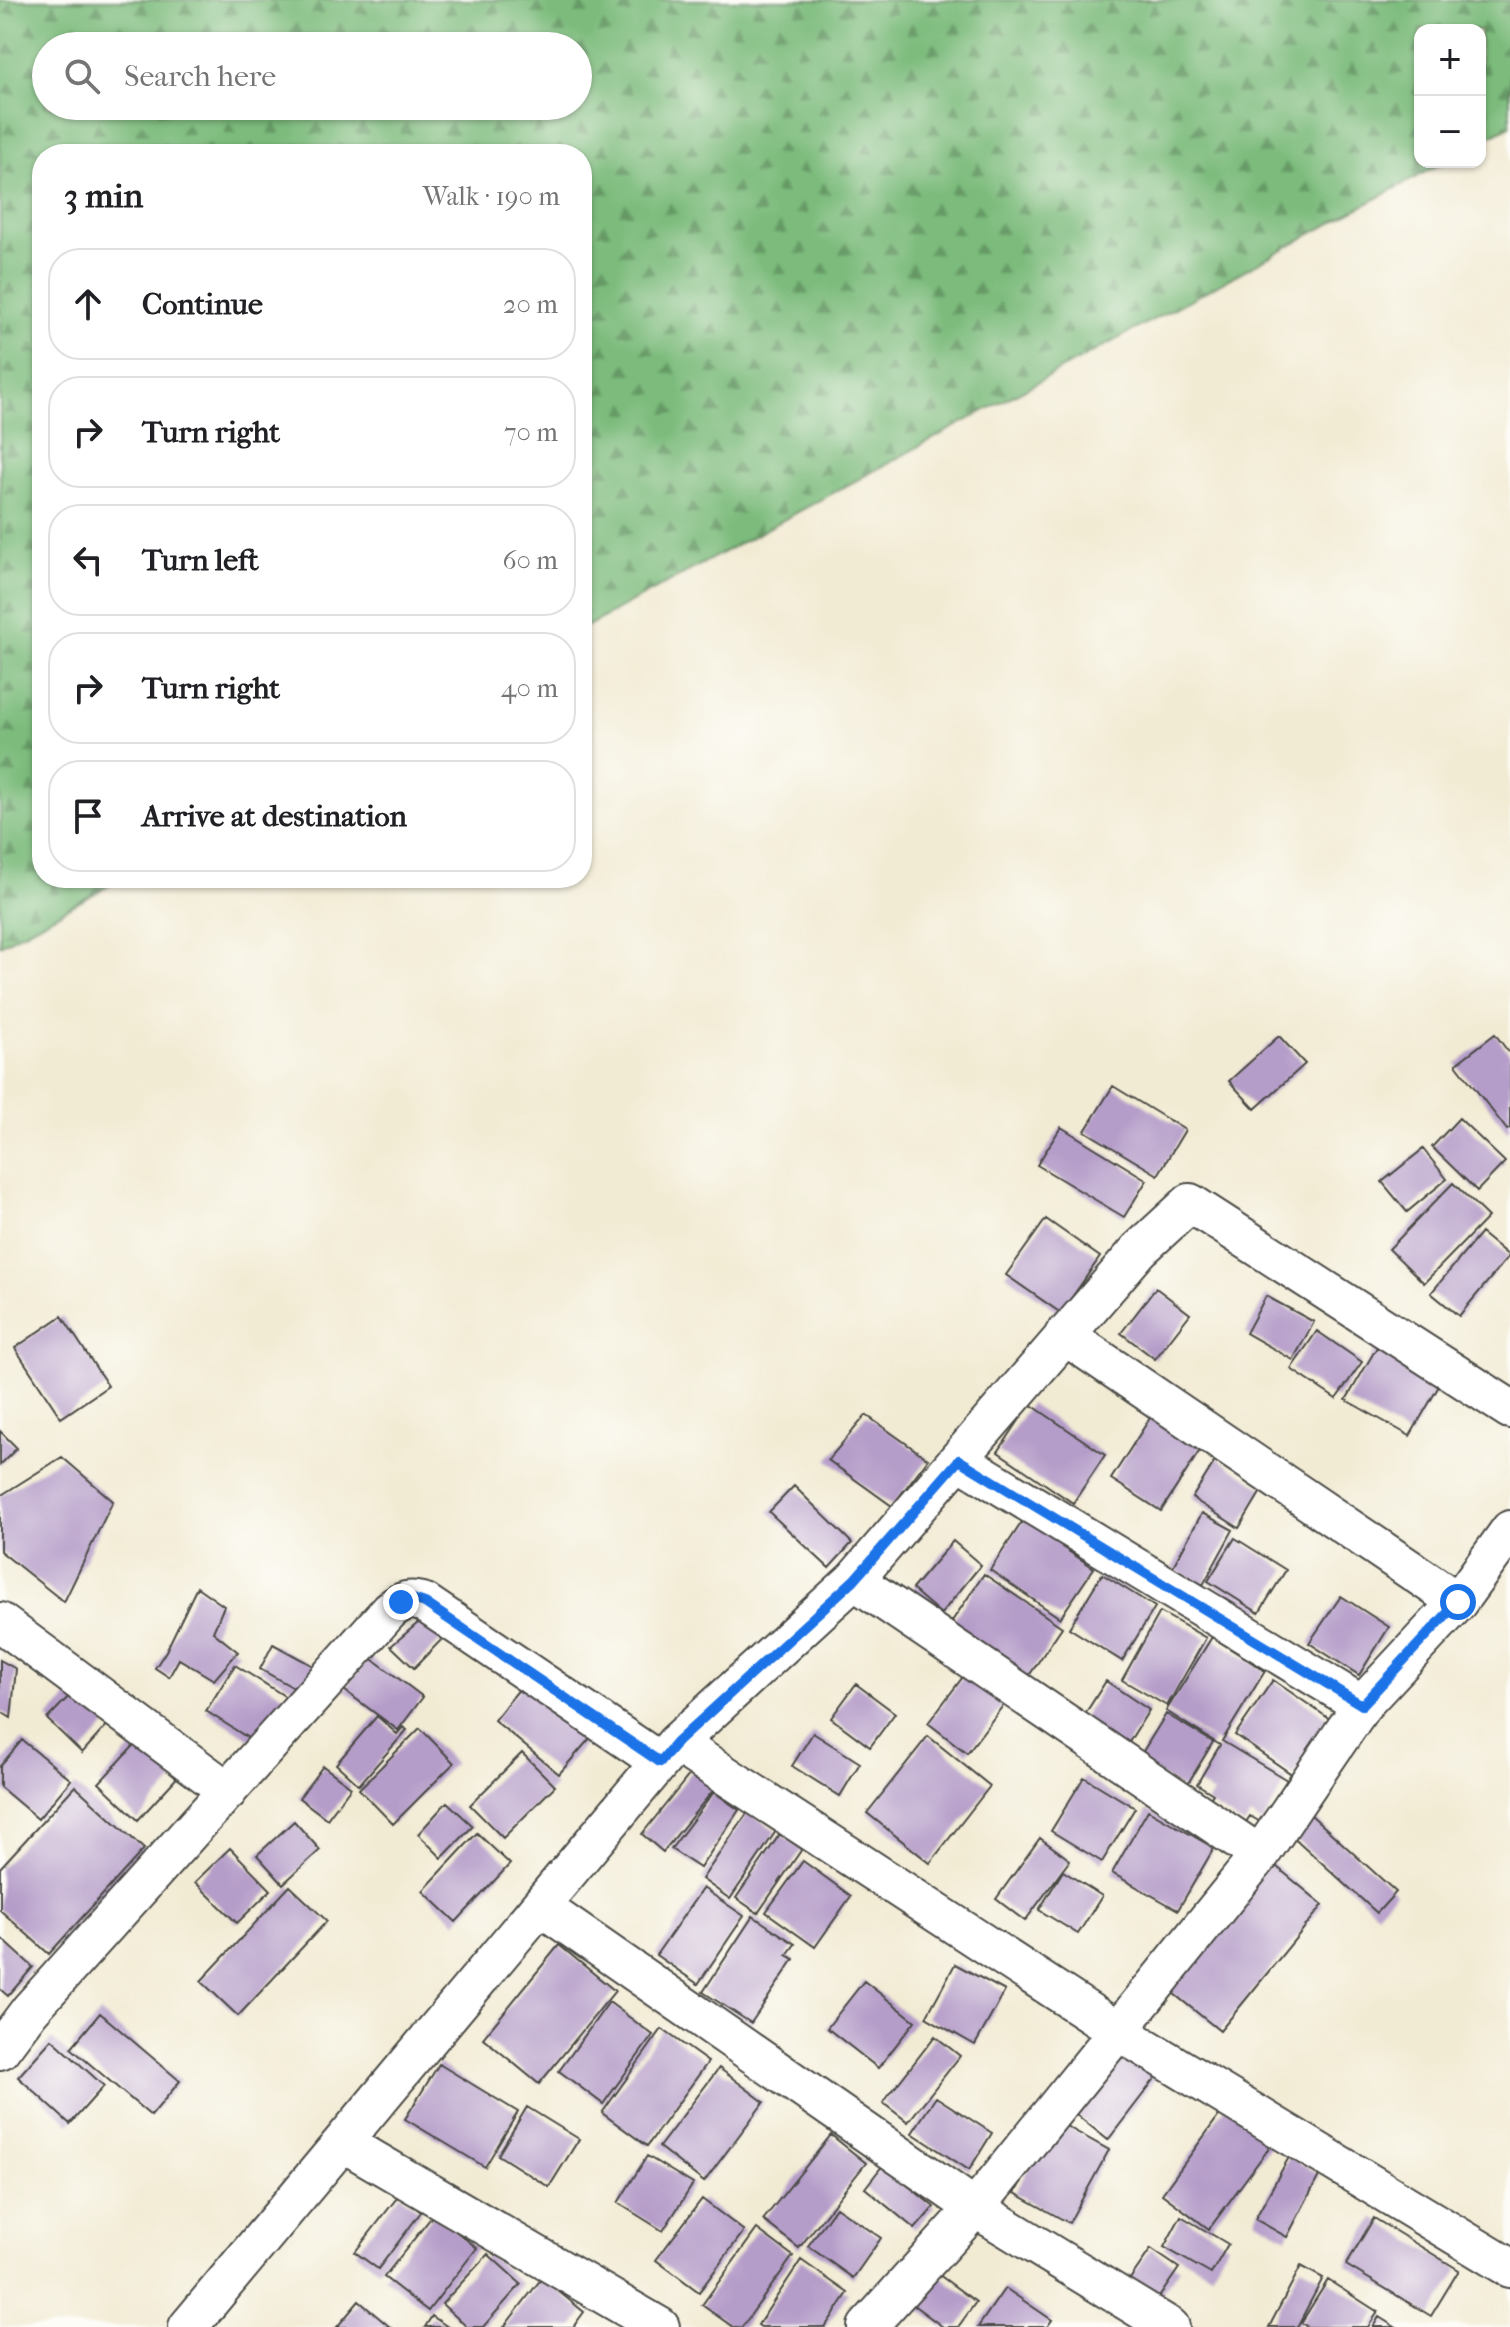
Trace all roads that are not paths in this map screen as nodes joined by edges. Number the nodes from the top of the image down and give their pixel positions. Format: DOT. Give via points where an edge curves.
graph roads {
  1 [pos="1064,1335"];
  2 [pos="1510,1409"];
  3 [pos="959,1460"];
  4 [pos="1510,1530"];
  5 [pos="854,1580"];
  6 [pos="1458,1602"];
  7 [pos="0,1622"];
  8 [pos="1362,1705"];
  9 [pos="668,1752"];
  10 [pos="228,1791"];
  11 [pos="1260,1855"];
  12 [pos="540,1906"];
  13 [pos="1118,2031"];
  14 [pos="5,2034"];
  15 [pos="344,2143"];
  16 [pos="975,2208"];
  17 [pos="1510,2268"];
  18 [pos="204,2322"];
  19 [pos="660,2327"];
  20 [pos="867,2327"];
  21 [pos="1170,2327"];
  1 -- 2 [label="street" via="1139,1250 1190,1203"];
  1 -- 3 [label="street"];
  1 -- 6 [label="street"];
  3 -- 5 [label="street"];
  3 -- 8 [label="street"];
  4 -- 6 [label="street"];
  5 -- 9 [label="street"];
  5 -- 11 [label="street"];
  6 -- 8 [label="street"];
  7 -- 10 [label="street"];
  8 -- 11 [label="street"];
  9 -- 10 [label="street" via="413,1599 390,1610"];
  9 -- 12 [label="street"];
  9 -- 13 [label="street"];
  10 -- 14 [label="street"];
  11 -- 13 [label="street"];
  12 -- 15 [label="street"];
  12 -- 16 [label="street"];
  13 -- 16 [label="street"];
  13 -- 17 [label="street"];
  15 -- 18 [label="street"];
  15 -- 19 [label="street"];
  16 -- 20 [label="street"];
  16 -- 21 [label="street"];
}
